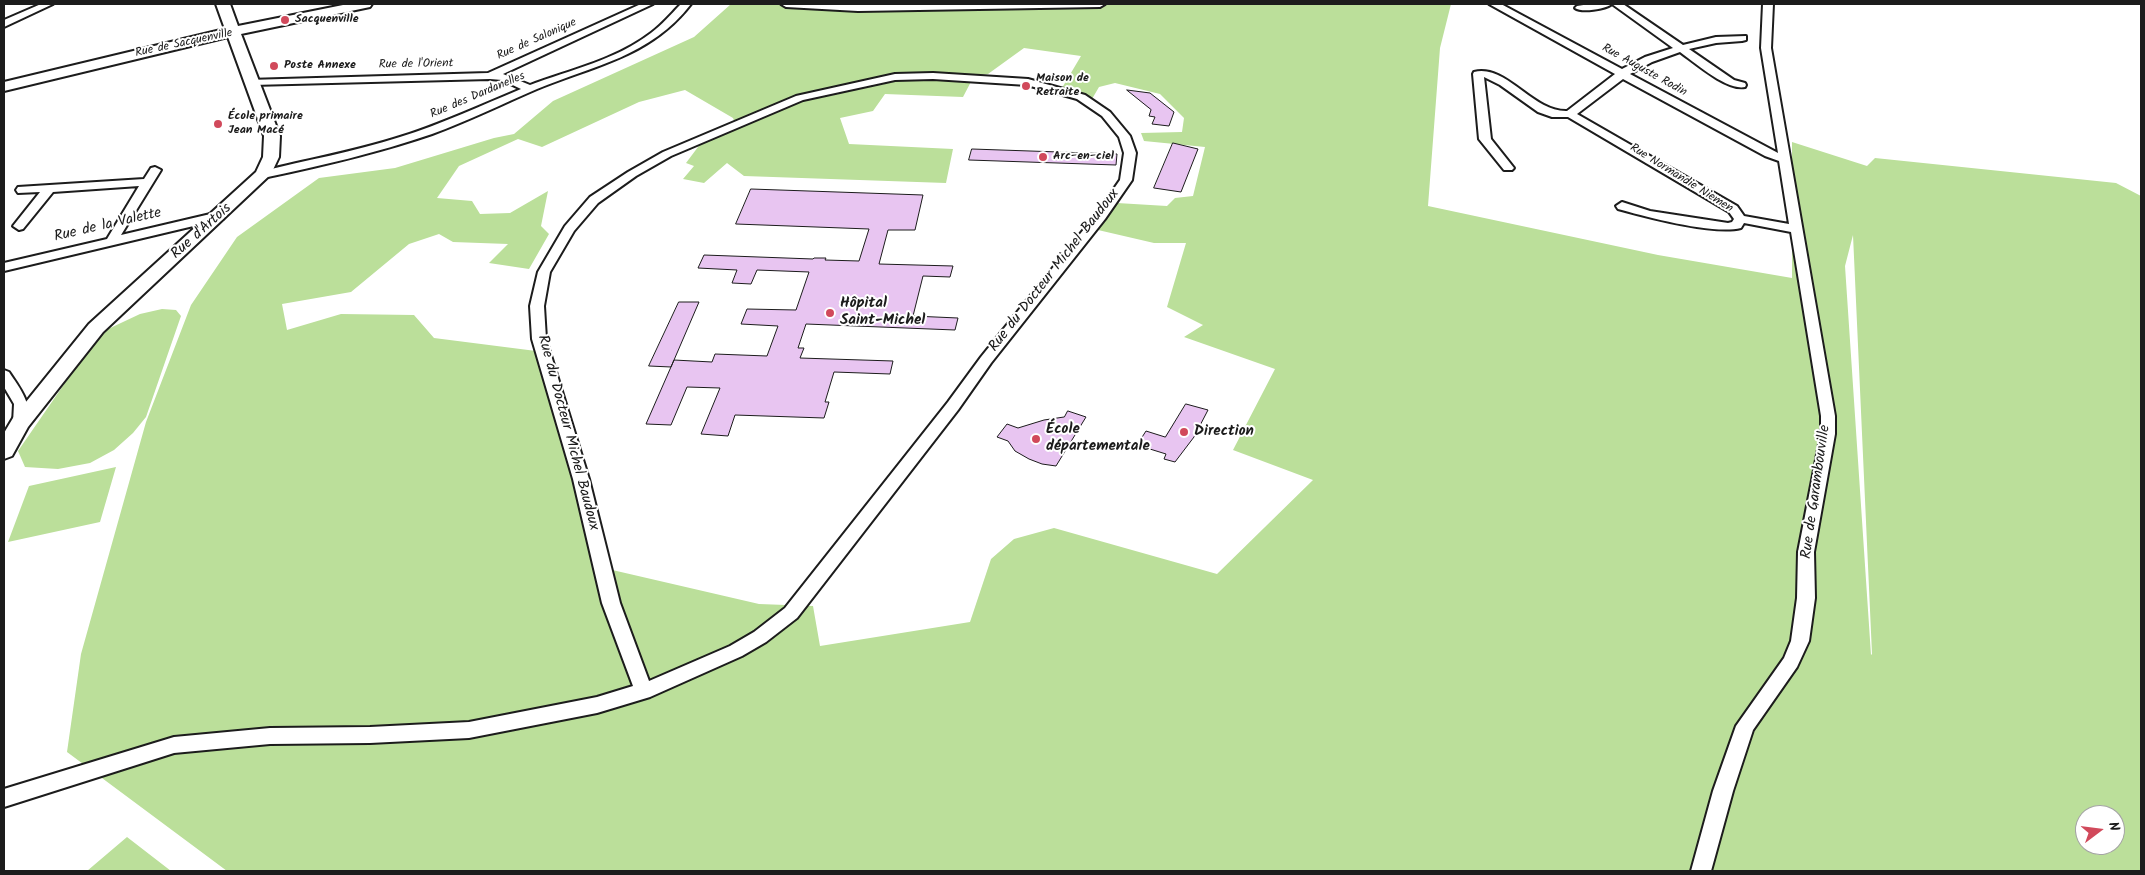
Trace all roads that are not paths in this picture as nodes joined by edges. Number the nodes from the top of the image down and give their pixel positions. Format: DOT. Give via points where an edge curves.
graph roads {
  1 [pos="48,4"];
  2 [pos="223,4"];
  3 [pos="365,4"];
  4 [pos="648,4"];
  5 [pos="686,4"];
  6 [pos="786,4"];
  7 [pos="1100,4"];
  8 [pos="1494,4"];
  9 [pos="1608,4"];
  10 [pos="1617,4"];
  11 [pos="1768,4"];
  12 [pos="921,5"];
  13 [pos="1580,8"];
  14 [pos="4,24"];
  15 [pos="234,33"];
  16 [pos="1742,38"];
  17 [pos="1681,48"];
  18 [pos="1623,74"];
  19 [pos="490,76"];
  20 [pos="252,82"];
  21 [pos="1741,85"];
  22 [pos="4,86"];
  23 [pos="1481,88"];
  24 [pos="530,89"];
  25 [pos="1516,92"];
  26 [pos="1570,114"];
  27 [pos="1783,158"];
  28 [pos="1508,168"];
  29 [pos="155,170"];
  30 [pos="263,174"];
  31 [pos="147,182"];
  32 [pos="50,188"];
  33 [pos="22,190"];
  34 [pos="1622,206"];
  35 [pos="219,216"];
  36 [pos="1740,219"];
  37 [pos="19,226"];
  38 [pos="1796,229"];
  39 [pos="111,242"];
  40 [pos="4,267"];
  41 [pos="4,375"];
  42 [pos="46,389"];
  43 [pos="17,396"];
  44 [pos="20,424"];
  45 [pos="4,451"];
  46 [pos="644,691"];
  47 [pos="4,798"];
  48 [pos="1701,871"];
  1 -- 14 [label="street"];
  2 -- 15 [label="street, Rue d'Artois"];
  3 -- 15 [label="street, Rue de Sacquenville"];
  4 -- 19 [label="street, Rue de Salonique"];
  5 -- 24 [label="street, Rue des Dardanelles" via="648,40 618,57"];
  6 -- 12 [label="street" via="858,8"];
  7 -- 12 [label="street"];
  8 -- 18 [label="street, Rue Auguste Rodin"];
  9 -- 13 [label="street"];
  10 -- 17 [label="street"];
  11 -- 27 [label="street, Rue de Garambouville" via="1766,48"];
  15 -- 20 [label="street, Rue d'Artois"];
  15 -- 22 [label="street, Rue de Sacquenville"];
  16 -- 17 [label="street" via="1729,37"];
  17 -- 18 [label="street"];
  17 -- 21 [label="street" via="1730,82"];
  18 -- 26 [label="street"];
  18 -- 27 [label="street, Rue Auguste Rodin" via="1769,154"];
  19 -- 20 [label="street, Rue de l'Orient"];
  19 -- 24 [label="street" via="504,77"];
  20 -- 30 [label="street, Rue d'Artois" via="272,136 271,157"];
  23 -- 25 [label="street"];
  23 -- 25 [label="street" via="1478,74 1482,73"];
  23 -- 28 [label="street" via="1485,139"];
  24 -- 30 [label="street, Rue des Dardanelles" via="450,124 396,142"];
  25 -- 26 [label="street" via="1548,113"];
  26 -- 36 [label="street, Rue Normandie Niemen" via="1733,209"];
  27 -- 38 [label="street, Rue de Garambouville"];
  29 -- 31 [label="street"];
  30 -- 35 [label="street, Rue d'Artois"];
  31 -- 32 [label="street"];
  31 -- 39 [label="street"];
  32 -- 33 [label="street"];
  32 -- 37 [label="street"];
  34 -- 36 [label="street, Rue Normandie Niemen" via="1648,214 1728,228 1737,225"];
  35 -- 39 [label="street, Rue de la Valette"];
  35 -- 42 [label="street, Rue d'Artois" via="96,328"];
  36 -- 38 [label="street"];
  38 -- 48 [label="street, Rue de Garambouville" via="1828,416 1828,434 1806,552 1806,598 1800,641 1791,662 1745,726 1722,791"];
  39 -- 40 [label="street, Rue de la Valette"];
  41 -- 43 [label="street"];
  42 -- 43 [label="street" via="30,396"];
  42 -- 44 [label="street, Rue d'Artois"];
  43 -- 44 [label="street" via="21,404"];
  44 -- 45 [label="street, Rue d'Artois"];
  46 -- 46 [label="street, Rue du Docteur Michel Baudoux" via="736,651 791,613 1126,180 1130,153 1124,136 1106,114 1080,97 1028,82 933,76 895,77 854,84 800,98 667,154 594,200 568,229 544,272 537,306 539,339 576,461 611,603"];
  46 -- 47 [label="street, Rue du Docteur Michel Baudoux" via="597,705 468,730 270,736 174,745"];
}
